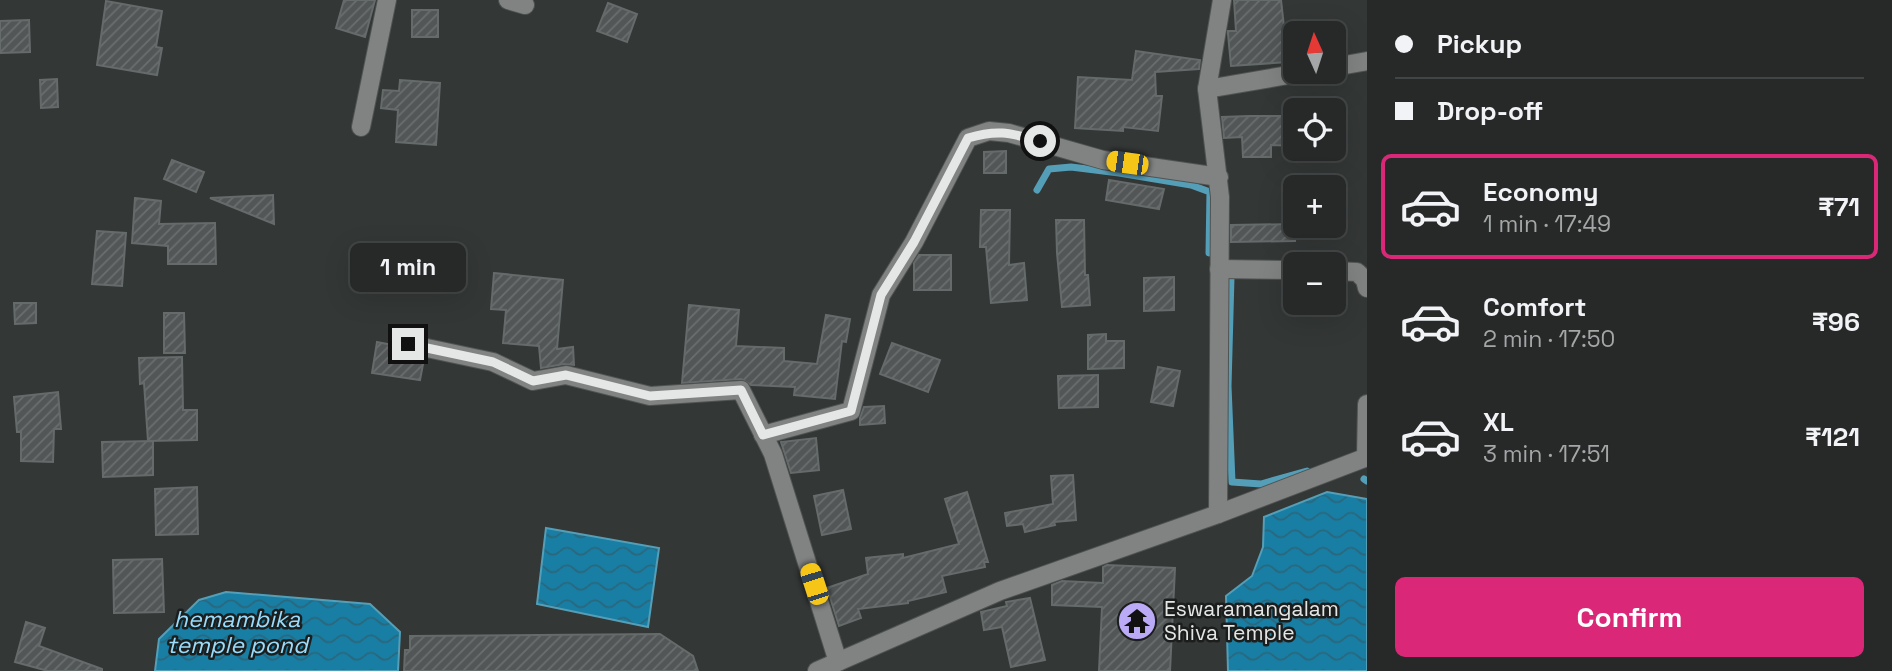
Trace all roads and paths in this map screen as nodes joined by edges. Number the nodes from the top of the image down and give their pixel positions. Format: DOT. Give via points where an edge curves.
graph roads {
  1 [pos="387,0"];
  2 [pos="1222,0"];
  3 [pos="1367,61"];
  4 [pos="1346,65"];
  5 [pos="1283,76"];
  6 [pos="1207,89"];
  7 [pos="361,127"];
  8 [pos="1219,177"];
  9 [pos="1219,269"];
  10 [pos="1283,270"];
  11 [pos="1346,272"];
  12 [pos="1367,288"];
  13 [pos="408,344"];
  14 [pos="1367,404"];
  15 [pos="763,435"];
  16 [pos="1366,457"];
  17 [pos="1218,514"];
  18 [pos="838,662"];
  19 [pos="817,671"];
  1 -- 7 [label="street"];
  2 -- 6 [label="street"];
  3 -- 4 [label="street"];
  5 -- 6 [label="street"];
  6 -- 8 [label="street"];
  8 -- 9 [label="street"];
  8 -- 15 [label="street" via="1104,160 1009,133 989,131 968,138 881,295 851,411"];
  9 -- 10 [label="street"];
  9 -- 17 [label="street"];
  11 -- 12 [label="street" via="1357,272"];
  13 -- 15 [label="street" via="493,362 533,381 566,375 650,396 741,390"];
  14 -- 16 [label="street"];
  15 -- 18 [label="street" via="773,454"];
  16 -- 17 [label="street"];
  17 -- 18 [label="street" via="1000,591"];
  18 -- 19 [label="street"];
}
